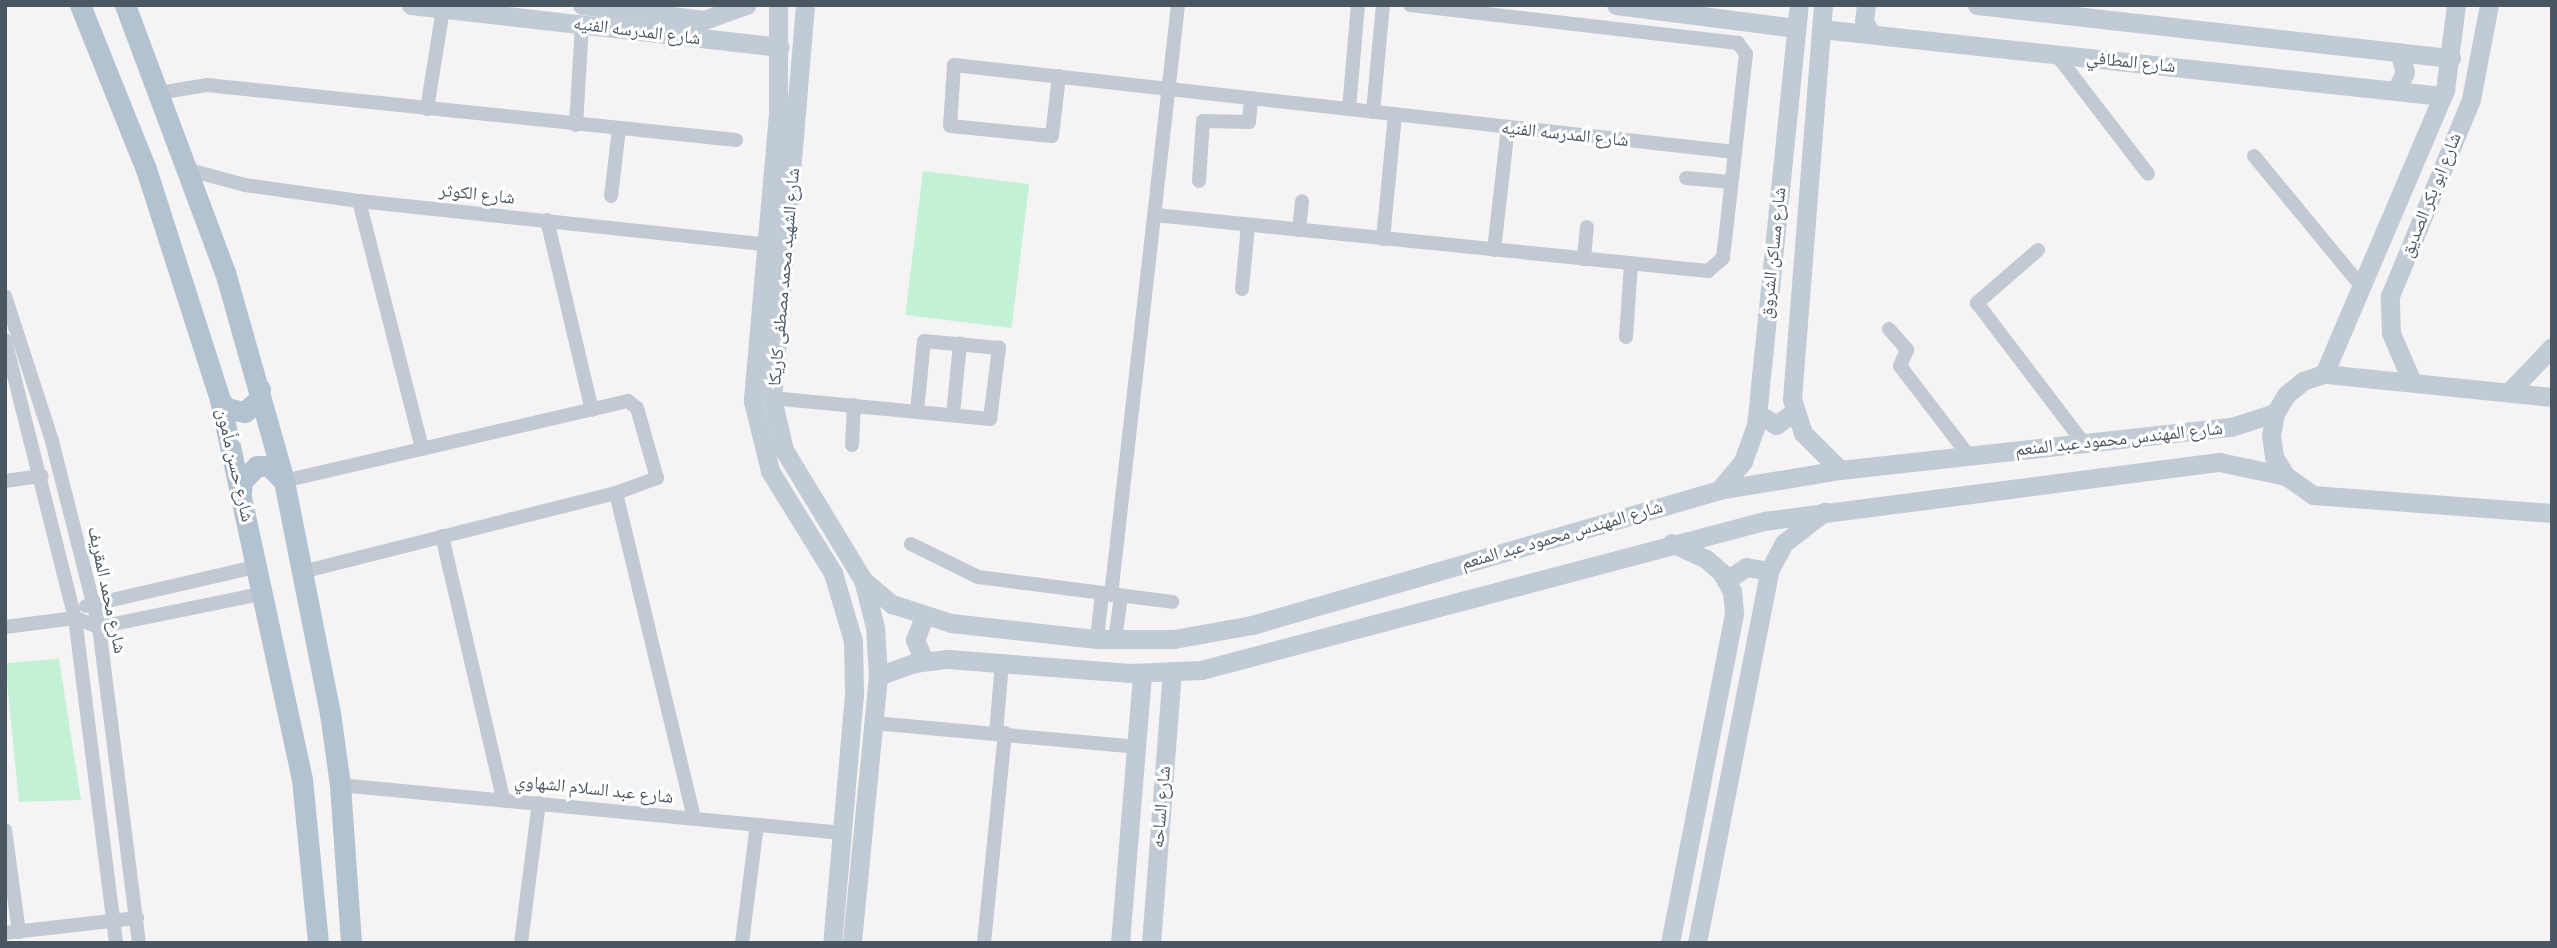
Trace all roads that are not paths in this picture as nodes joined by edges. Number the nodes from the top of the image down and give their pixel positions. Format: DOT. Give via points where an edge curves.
graph roads {
  1 [pos="80,5"];
  2 [pos="125,5"];
  3 [pos="411,5"];
  4 [pos="778,5"];
  5 [pos="805,5"];
  6 [pos="1178,5"];
  7 [pos="1358,5"];
  8 [pos="1383,5"];
  9 [pos="1410,5"];
  10 [pos="1616,5"];
  11 [pos="1799,5"];
  12 [pos="1824,5"];
  13 [pos="1866,5"];
  14 [pos="1977,5"];
  15 [pos="2456,5"];
  16 [pos="2489,5"];
  17 [pos="742,8"];
  18 [pos="443,9"];
  19 [pos="2042,9"];
  20 [pos="1752,13"];
  21 [pos="582,15"];
  22 [pos="1796,28"];
  23 [pos="1821,29"];
  24 [pos="1871,33"];
  25 [pos="737,43"];
  26 [pos="780,47"];
  27 [pos="2399,52"];
  28 [pos="2056,54"];
  29 [pos="2451,58"];
  30 [pos="1059,76"];
  31 [pos="1169,89"];
  32 [pos="2396,90"];
  33 [pos="159,93"];
  34 [pos="2442,96"];
  35 [pos="1251,98"];
  36 [pos="427,109"];
  37 [pos="1349,109"];
  38 [pos="1373,112"];
  39 [pos="1395,115"];
  40 [pos="576,125"];
  41 [pos="1508,127"];
  42 [pos="2428,128"];
  43 [pos="618,129"];
  44 [pos="736,140"];
  45 [pos="2454,140"];
  46 [pos="1735,152"];
  47 [pos="2254,156"];
  48 [pos="189,170"];
  49 [pos="2148,174"];
  50 [pos="1686,178"];
  51 [pos="1199,181"];
  52 [pos="1731,182"];
  53 [pos="611,196"];
  54 [pos="359,201"];
  55 [pos="1302,201"];
  56 [pos="1155,215"];
  57 [pos="547,220"];
  58 [pos="1248,225"];
  59 [pos="1587,227"];
  60 [pos="1299,230"];
  61 [pos="1383,239"];
  62 [pos="763,244"];
  63 [pos="1494,250"];
  64 [pos="2038,250"];
  65 [pos="1584,259"];
  66 [pos="1631,264"];
  67 [pos="2361,286"];
  68 [pos="1242,289"];
  69 [pos="5,296"];
  70 [pos="12,328"];
  71 [pos="1889,328"];
  72 [pos="1626,337"];
  73 [pos="5,340"];
  74 [pos="960,343"];
  75 [pos="2552,347"];
  76 [pos="2324,374"];
  77 [pos="2412,382"];
  78 [pos="260,388"];
  79 [pos="2509,391"];
  80 [pos="2552,397"];
  81 [pos="772,398"];
  82 [pos="220,400"];
  83 [pos="854,405"];
  84 [pos="592,410"];
  85 [pos="917,411"];
  86 [pos="1794,412"];
  87 [pos="2275,413"];
  88 [pos="1758,414"];
  89 [pos="953,415"];
  90 [pos="2083,442"];
  91 [pos="852,445"];
  92 [pos="422,449"];
  93 [pos="1969,456"];
  94 [pos="1840,470"];
  95 [pos="42,476"];
  96 [pos="2286,476"];
  97 [pos="5,481"];
  98 [pos="284,481"];
  99 [pos="1719,490"];
  100 [pos="241,492"];
  101 [pos="616,493"];
  102 [pos="1826,511"];
  103 [pos="2552,513"];
  104 [pos="442,536"];
  105 [pos="1672,543"];
  106 [pos="911,544"];
  107 [pos="259,566"];
  108 [pos="1769,571"];
  109 [pos="302,572"];
  110 [pos="863,580"];
  111 [pos="1727,580"];
  112 [pos="265,593"];
  113 [pos="1111,595"];
  114 [pos="1172,602"];
  115 [pos="93,603"];
  116 [pos="924,616"];
  117 [pos="75,618"];
  118 [pos="5,627"];
  119 [pos="99,627"];
  120 [pos="1106,640"];
  121 [pos="924,661"];
  122 [pos="1002,663"];
  123 [pos="1172,672"];
  124 [pos="1142,673"];
  125 [pos="878,676"];
  126 [pos="1140,698"];
  127 [pos="1170,700"];
  128 [pos="874,723"];
  129 [pos="1000,733"];
  130 [pos="1136,747"];
  131 [pos="340,786"];
  132 [pos="503,799"];
  133 [pos="539,803"];
  134 [pos="694,818"];
  135 [pos="757,825"];
  136 [pos="5,830"];
  137 [pos="843,833"];
  138 [pos="137,918"];
  139 [pos="114,920"];
  140 [pos="12,933"];
  141 [pos="116,943"];
  142 [pos="139,943"];
  143 [pos="318,943"];
  144 [pos="351,943"];
  145 [pos="521,943"];
  146 [pos="742,943"];
  147 [pos="832,943"];
  148 [pos="852,943"];
  149 [pos="984,943"];
  150 [pos="1120,943"];
  151 [pos="1151,943"];
  152 [pos="1670,943"];
  153 [pos="1697,943"];
  1 -- 82 [label="main road, شارع حسن مأمون" via="146,169"];
  2 -- 33 [label="main road"];
  3 -- 18 [label="street, شارع المدرسه الفنيه"];
  4 -- 26 [label="street, شارع الشهيد محمد مصطفى كاريكا"];
  5 -- 81 [label="street, شارع الشهيد محمد مصطفى كاريكا"];
  6 -- 31 [label="street"];
  7 -- 37 [label="street"];
  8 -- 38 [label="street"];
  9 -- 46 [label="street" via="1738,43 1746,54"];
  10 -- 20 [label="street"];
  11 -- 22 [label="street, شارع مساكن الشروق"];
  12 -- 23 [label="street, شارع مساكن الشروق"];
  13 -- 24 [label="street" via="1864,22"];
  14 -- 19 [label="street"];
  15 -- 29 [label="street, شارع ابو بكر الصديق"];
  16 -- 45 [label="street, شارع ابو بكر الصديق" via="2476,82"];
  17 -- 21 [label="street, شارع المدرسه الفنيه" via="704,20"];
  17 -- 25 [label="street"];
  18 -- 21 [label="street, شارع المدرسه الفنيه"];
  18 -- 36 [label="street"];
  19 -- 27 [label="street"];
  20 -- 22 [label="street"];
  21 -- 25 [label="street, شارع المدرسه الفنيه"];
  21 -- 40 [label="street"];
  22 -- 88 [label="street, شارع مساكن الشروق"];
  23 -- 24 [label="street, شارع المطافي"];
  23 -- 86 [label="street, شارع مساكن الشروق"];
  24 -- 28 [label="street, شارع المطافي"];
  25 -- 26 [label="street, شارع المدرسه الفنيه"];
  26 -- 62 [label="street, شارع الشهيد محمد مصطفى كاريكا" via="778,113"];
  27 -- 29 [label="street"];
  27 -- 32 [label="street" via="2405,72"];
  28 -- 32 [label="street, شارع المطافي"];
  28 -- 49 [label="street"];
  29 -- 34 [label="street, شارع ابو بكر الصديق"];
  30 -- 30 [label="street, شارع المدرسه الفنيه" via="954,65 948,122 954,129 1052,136"];
  30 -- 31 [label="street, شارع المدرسه الفنيه"];
  31 -- 35 [label="street, شارع المدرسه الفنيه"];
  31 -- 56 [label="street"];
  32 -- 34 [label="street, شارع المطافي"];
  33 -- 36 [label="street" via="207,85"];
  33 -- 48 [label="main road"];
  34 -- 42 [label="street, شارع ابو بكر الصديق"];
  35 -- 37 [label="street, شارع المدرسه الفنيه"];
  35 -- 51 [label="street" via="1249,122 1203,121"];
  36 -- 40 [label="street"];
  37 -- 38 [label="street, شارع المدرسه الفنيه"];
  38 -- 39 [label="street, شارع المدرسه الفنيه"];
  39 -- 41 [label="street, شارع المدرسه الفنيه"];
  39 -- 61 [label="street"];
  40 -- 43 [label="street"];
  41 -- 46 [label="street, شارع المدرسه الفنيه"];
  41 -- 63 [label="street"];
  42 -- 45 [label="street"];
  42 -- 67 [label="street, شارع ابو بكر الصديق"];
  43 -- 44 [label="street"];
  43 -- 53 [label="street"];
  45 -- 77 [label="street, شارع ابو بكر الصديق" via="2390,296 2391,333"];
  46 -- 52 [label="street"];
  47 -- 67 [label="street"];
  48 -- 54 [label="street, شارع الكوثر" via="245,185"];
  48 -- 78 [label="main road"];
  50 -- 52 [label="street"];
  52 -- 66 [label="street" via="1723,258 1714,268 1701,272"];
  54 -- 57 [label="street, شارع الكوثر"];
  54 -- 92 [label="street"];
  55 -- 60 [label="street"];
  56 -- 58 [label="street"];
  56 -- 113 [label="street"];
  57 -- 62 [label="street, شارع الكوثر"];
  57 -- 84 [label="street"];
  58 -- 60 [label="street"];
  58 -- 68 [label="street"];
  59 -- 65 [label="street"];
  60 -- 61 [label="street"];
  61 -- 63 [label="street"];
  62 -- 137 [label="street, شارع الشهيد محمد مصطفى كاريكا" via="753,384 758,436 778,488 833,573 853,641 855,677"];
  63 -- 65 [label="street"];
  64 -- 90 [label="street" via="1977,303"];
  65 -- 66 [label="street"];
  66 -- 72 [label="street"];
  67 -- 76 [label="street, شارع ابو بكر الصديق"];
  69 -- 70 [label="street, شارع محمد المقريف"];
  70 -- 115 [label="street, شارع محمد المقريف"];
  71 -- 93 [label="street" via="1907,350 1900,366"];
  73 -- 95 [label="street, شارع محمد المقريف"];
  74 -- 85 [label="street" via="924,341"];
  74 -- 89 [label="street"];
  74 -- 89 [label="street" via="999,349 992,418"];
  75 -- 79 [label="street"];
  76 -- 77 [label="street"];
  76 -- 87 [label="street" via="2294,387"];
  77 -- 79 [label="street"];
  78 -- 82 [label="main road" via="260,398 245,412 226,408"];
  78 -- 98 [label="main road"];
  79 -- 80 [label="street"];
  81 -- 83 [label="street"];
  81 -- 110 [label="street, شارع الشهيد محمد مصطفى كاريكا" via="778,435 791,465"];
  82 -- 100 [label="main road, شارع حسن مأمون"];
  83 -- 85 [label="street"];
  83 -- 91 [label="street"];
  84 -- 92 [label="street"];
  84 -- 101 [label="street" via="628,401 637,408 656,480"];
  85 -- 89 [label="street"];
  86 -- 88 [label="street" via="1776,425"];
  86 -- 94 [label="street" via="1811,444"];
  87 -- 90 [label="street, شارع المهندس محمود عبد المنعم" via="2231,427"];
  87 -- 96 [label="street" via="2272,447"];
  88 -- 99 [label="street, شارع مساكن الشروق" via="1749,450"];
  90 -- 93 [label="street, شارع المهندس محمود عبد المنعم"];
  92 -- 98 [label="street"];
  93 -- 94 [label="street, شارع المهندس محمود عبد المنعم"];
  94 -- 99 [label="street, شارع المهندس محمود عبد المنعم"];
  95 -- 97 [label="street"];
  95 -- 117 [label="street, شارع محمد المقريف"];
  96 -- 102 [label="street, شارع المهندس محمود عبد المنعم" via="2219,462"];
  96 -- 103 [label="street, شارع المهندس محمود عبد المنعم" via="2303,490 2324,497"];
  98 -- 100 [label="main road" via="269,466 257,466 242,481"];
  98 -- 109 [label="main road"];
  99 -- 120 [label="street, شارع المهندس محمود عبد المنعم" via="1252,625 1174,639"];
  100 -- 107 [label="main road, شارع حسن مأمون"];
  101 -- 104 [label="street"];
  101 -- 134 [label="street"];
  102 -- 105 [label="street, شارع المهندس محمود عبد المنعم"];
  102 -- 108 [label="street" via="1784,543"];
  104 -- 109 [label="street"];
  104 -- 132 [label="street"];
  105 -- 111 [label="street" via="1706,559"];
  105 -- 123 [label="street, شارع المهندس محمود عبد المنعم" via="1249,660"];
  106 -- 113 [label="street" via="978,577"];
  107 -- 112 [label="main road, شارع حسن مأمون"];
  107 -- 115 [label="street"];
  108 -- 111 [label="street" via="1746,567"];
  108 -- 153 [label="street"];
  109 -- 131 [label="main road"];
  110 -- 116 [label="street, شارع المهندس محمود عبد المنعم" via="892,604"];
  110 -- 125 [label="street, شارع الشهيد محمد مصطفى كاريكا" via="875,627"];
  111 -- 152 [label="street" via="1734,613"];
  112 -- 119 [label="street"];
  112 -- 143 [label="main road, شارع حسن مأمون" via="302,779"];
  113 -- 114 [label="street"];
  113 -- 120 [label="street"];
  115 -- 117 [label="street"];
  115 -- 119 [label="street, شارع محمد المقريف"];
  116 -- 120 [label="street, شارع المهندس محمود عبد المنعم"];
  116 -- 121 [label="street" via="915,640"];
  117 -- 118 [label="street"];
  117 -- 119 [label="street"];
  117 -- 139 [label="street, شارع محمد المقريف"];
  119 -- 138 [label="street, شارع محمد المقريف"];
  121 -- 122 [label="street, شارع المهندس محمود عبد المنعم"];
  121 -- 125 [label="street, شارع المهندس محمود عبد المنعم"];
  122 -- 124 [label="street, شارع المهندس محمود عبد المنعم"];
  122 -- 129 [label="street"];
  123 -- 124 [label="street, شارع المهندس محمود عبد المنعم"];
  123 -- 127 [label="street, شارع الساحه"];
  124 -- 126 [label="street, شارع الساحه"];
  125 -- 128 [label="street, شارع الشهيد محمد مصطفى كاريكا"];
  126 -- 127 [label="street" via="1157,694"];
  126 -- 130 [label="street, شارع الساحه"];
  127 -- 151 [label="street, شارع الساحه"];
  128 -- 129 [label="street"];
  128 -- 148 [label="street, شارع الشهيد محمد مصطفى كاريكا"];
  129 -- 130 [label="street"];
  129 -- 149 [label="street"];
  130 -- 150 [label="street, شارع الساحه"];
  131 -- 132 [label="street, شارع عبد السلام الشهاوي"];
  131 -- 144 [label="main road"];
  132 -- 133 [label="street, شارع عبد السلام الشهاوي"];
  133 -- 134 [label="street, شارع عبد السلام الشهاوي"];
  133 -- 145 [label="street"];
  134 -- 135 [label="street, شارع عبد السلام الشهاوي"];
  135 -- 137 [label="street, شارع عبد السلام الشهاوي"];
  135 -- 146 [label="street"];
  136 -- 140 [label="street"];
  137 -- 147 [label="street, شارع الشهيد محمد مصطفى كاريكا"];
  138 -- 139 [label="street"];
  138 -- 142 [label="street, شارع محمد المقريف"];
  139 -- 140 [label="street"];
  139 -- 141 [label="street, شارع محمد المقريف"];
}
